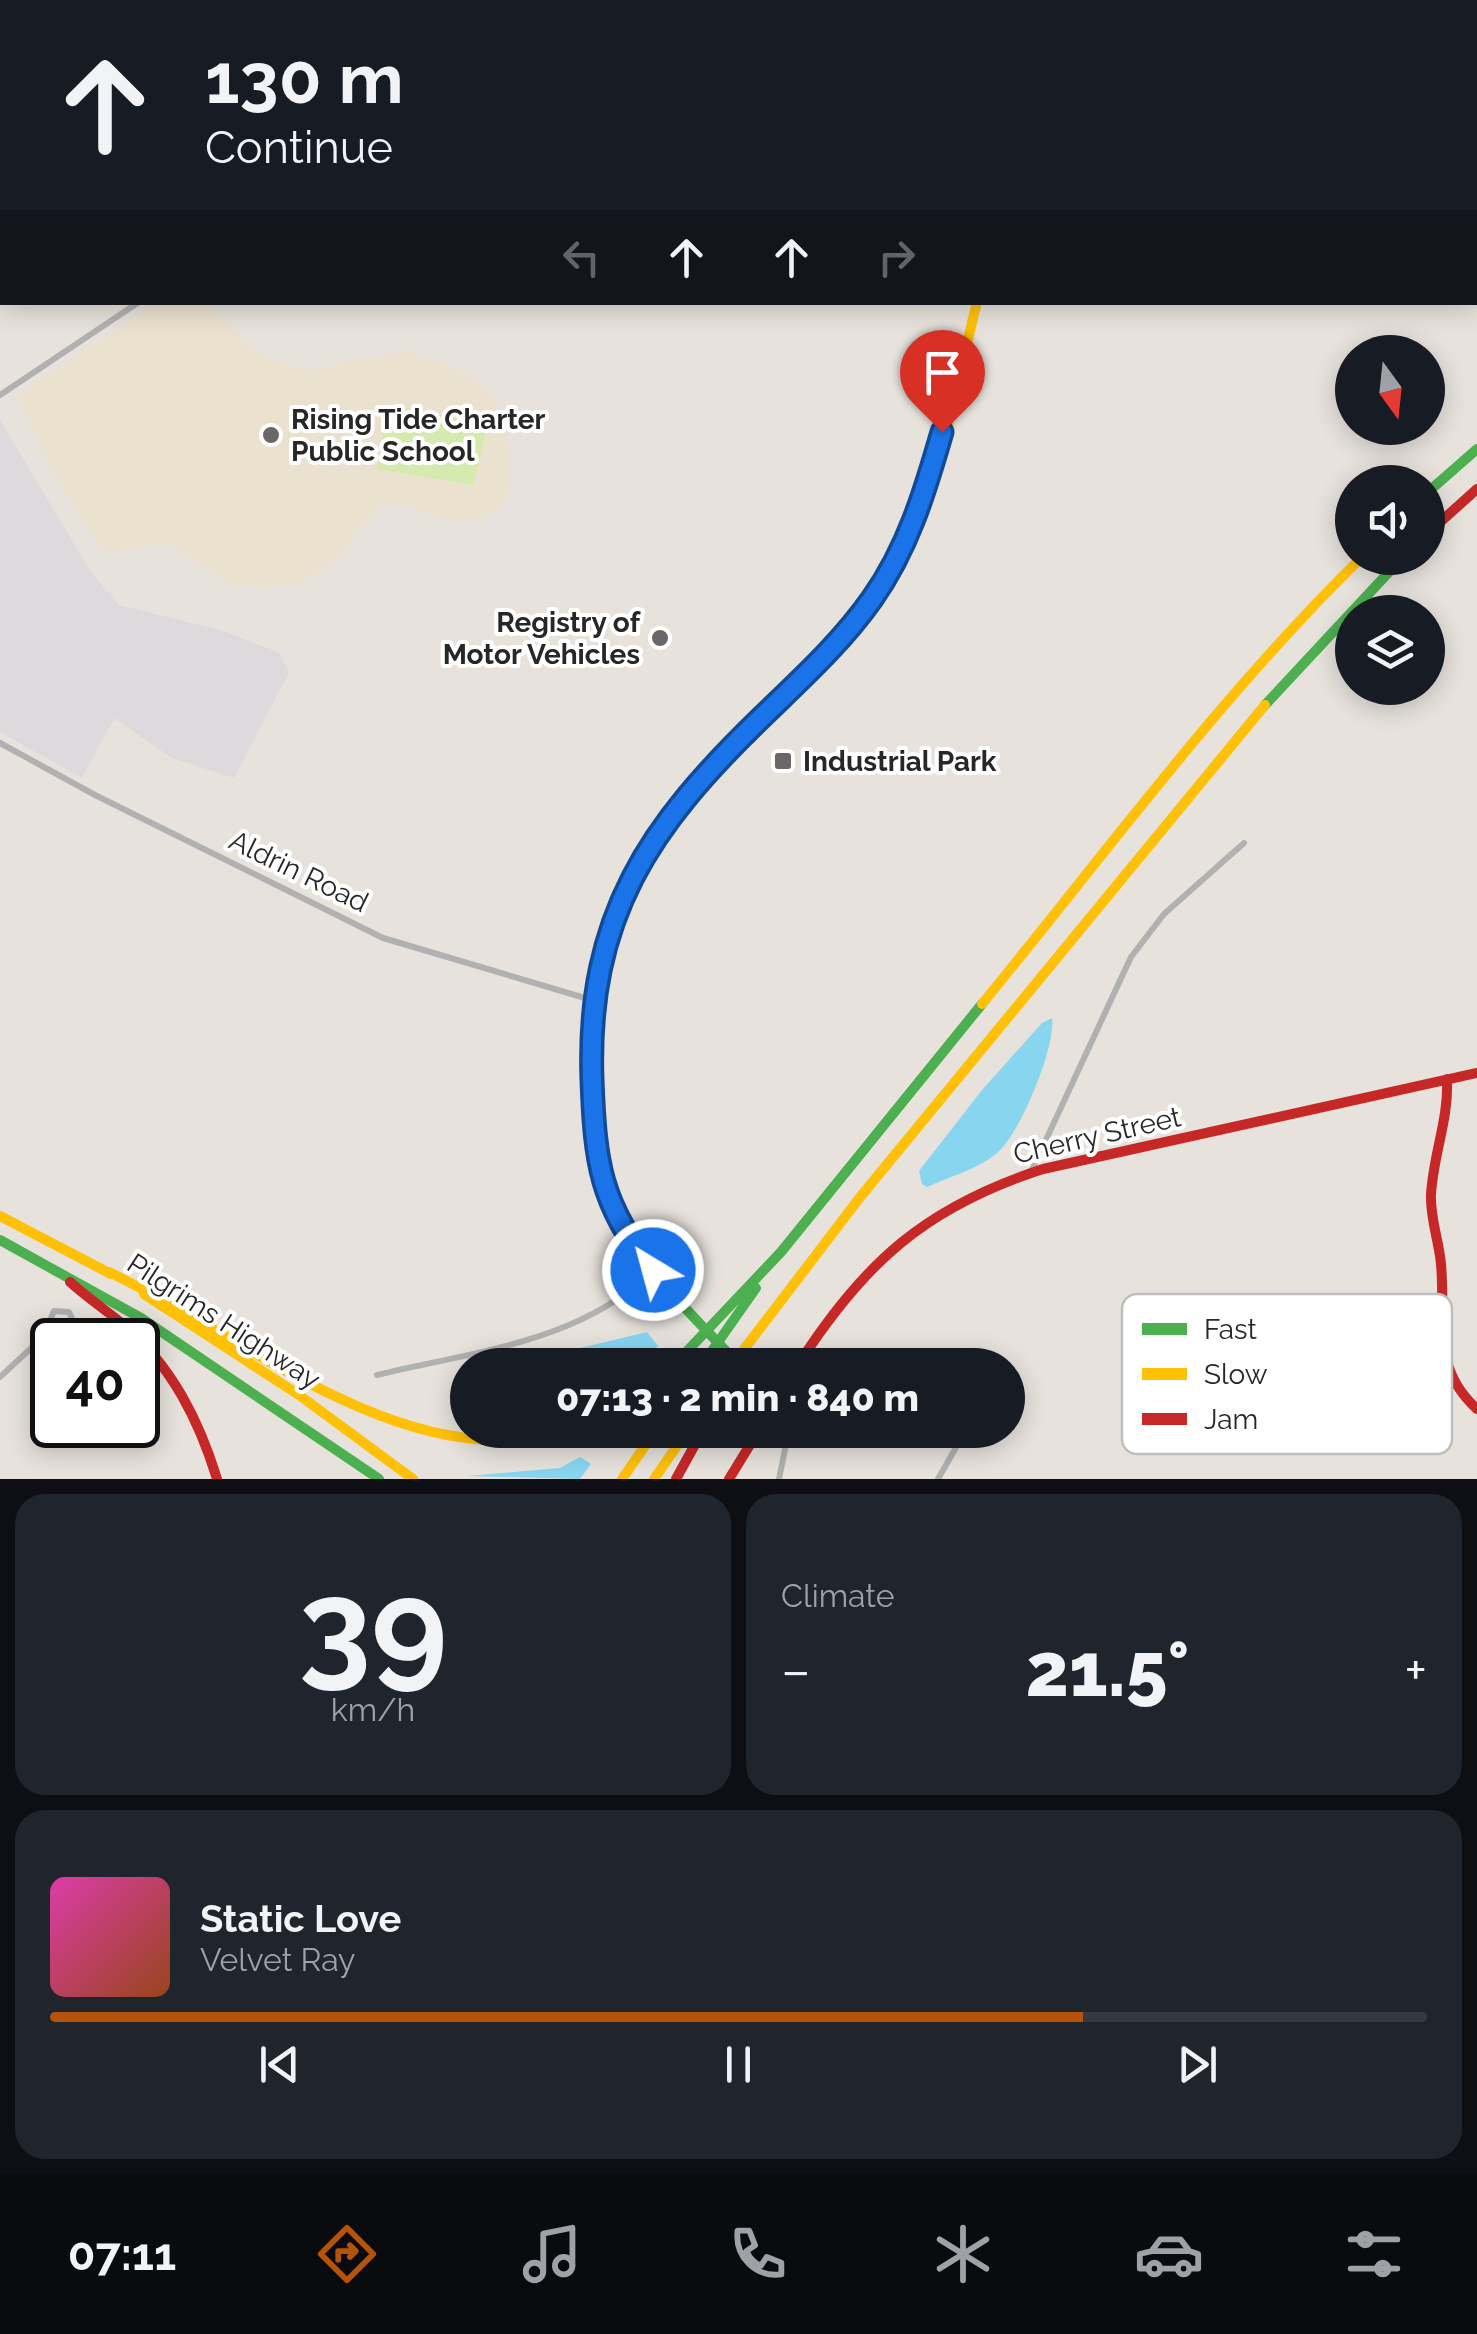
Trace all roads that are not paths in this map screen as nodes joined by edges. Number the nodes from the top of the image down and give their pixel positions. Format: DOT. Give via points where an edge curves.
graph roads {
  1 [pos="135,305"];
  2 [pos="976,305"];
  3 [pos="0,396"];
  4 [pos="1477,449"];
  5 [pos="1445,477"];
  6 [pos="1477,489"];
  7 [pos="1445,518"];
  8 [pos="1343,575"];
  9 [pos="1386,575"];
  10 [pos="0,743"];
  11 [pos="1244,842"];
  12 [pos="594,1001"];
  13 [pos="1477,1073"];
  14 [pos="1447,1079"];
  15 [pos="1031,1172"];
  16 [pos="0,1216"];
  17 [pos="0,1240"];
  18 [pos="56,1269"];
  19 [pos="653,1270"];
  20 [pos="109,1272"];
  21 [pos="1441,1294"];
  22 [pos="723,1325"];
  23 [pos="43,1337"];
  24 [pos="690,1348"];
  25 [pos="712,1348"];
  26 [pos="722,1348"];
  27 [pos="747,1348"];
  28 [pos="810,1348"];
  29 [pos="30,1349"];
  30 [pos="377,1375"];
  31 [pos="0,1376"];
  32 [pos="1452,1385"];
  33 [pos="1477,1409"];
  34 [pos="450,1434"];
  35 [pos="644,1448"];
  36 [pos="676,1448"];
  37 [pos="692,1448"];
  38 [pos="748,1448"];
  39 [pos="785,1448"];
  40 [pos="956,1448"];
  41 [pos="217,1479"];
  42 [pos="379,1479"];
  43 [pos="414,1479"];
  44 [pos="622,1479"];
  45 [pos="654,1479"];
  46 [pos="676,1479"];
  47 [pos="729,1479"];
  48 [pos="779,1479"];
  49 [pos="938,1479"];
  1 -- 3 [label="street"];
  2 -- 12 [label="main road" via="924,494 896,562 848,630 662,825 616,913"];
  4 -- 5 [label="main road"];
  6 -- 7 [label="main road"];
  8 -- 22 [label="main road" via="1201,735"];
  9 -- 27 [label="main road" via="1292,673 774,1305"];
  10 -- 12 [label="street, Aldrin Road" via="384,938"];
  11 -- 15 [label="street" via="1164,914 1131,957"];
  12 -- 19 [label="main road" via="600,1175 610,1206"];
  13 -- 14 [label="main road, Cherry Street"];
  14 -- 15 [label="main road, Cherry Street"];
  14 -- 21 [label="main road" via="1449,1117 1430,1203"];
  15 -- 28 [label="main road, Cherry Street" via="976,1192 911,1228 857,1278"];
  16 -- 20 [label="main road, Pilgrims Highway"];
  17 -- 18 [label="main road, Pilgrims Highway"];
  18 -- 41 [label="main road" via="158,1359 191,1410"];
  18 -- 42 [label="main road, Pilgrims Highway" via="234,1377"];
  19 -- 26 [label="main road"];
  19 -- 30 [label="street" via="619,1301 570,1326"];
  20 -- 34 [label="main road" via="404,1425"];
  20 -- 43 [label="main road, Pilgrims Highway" via="258,1367"];
  22 -- 24 [label="main road"];
  22 -- 25 [label="main road"];
  23 -- 23 [label="street" via="54,1310 69,1312 74,1322 67,1335"];
  29 -- 31 [label="street"];
  32 -- 33 [label="main road"];
  35 -- 44 [label="main road"];
  36 -- 45 [label="main road"];
  37 -- 46 [label="main road"];
  38 -- 47 [label="main road"];
  39 -- 48 [label="street"];
  40 -- 49 [label="street"];
}
